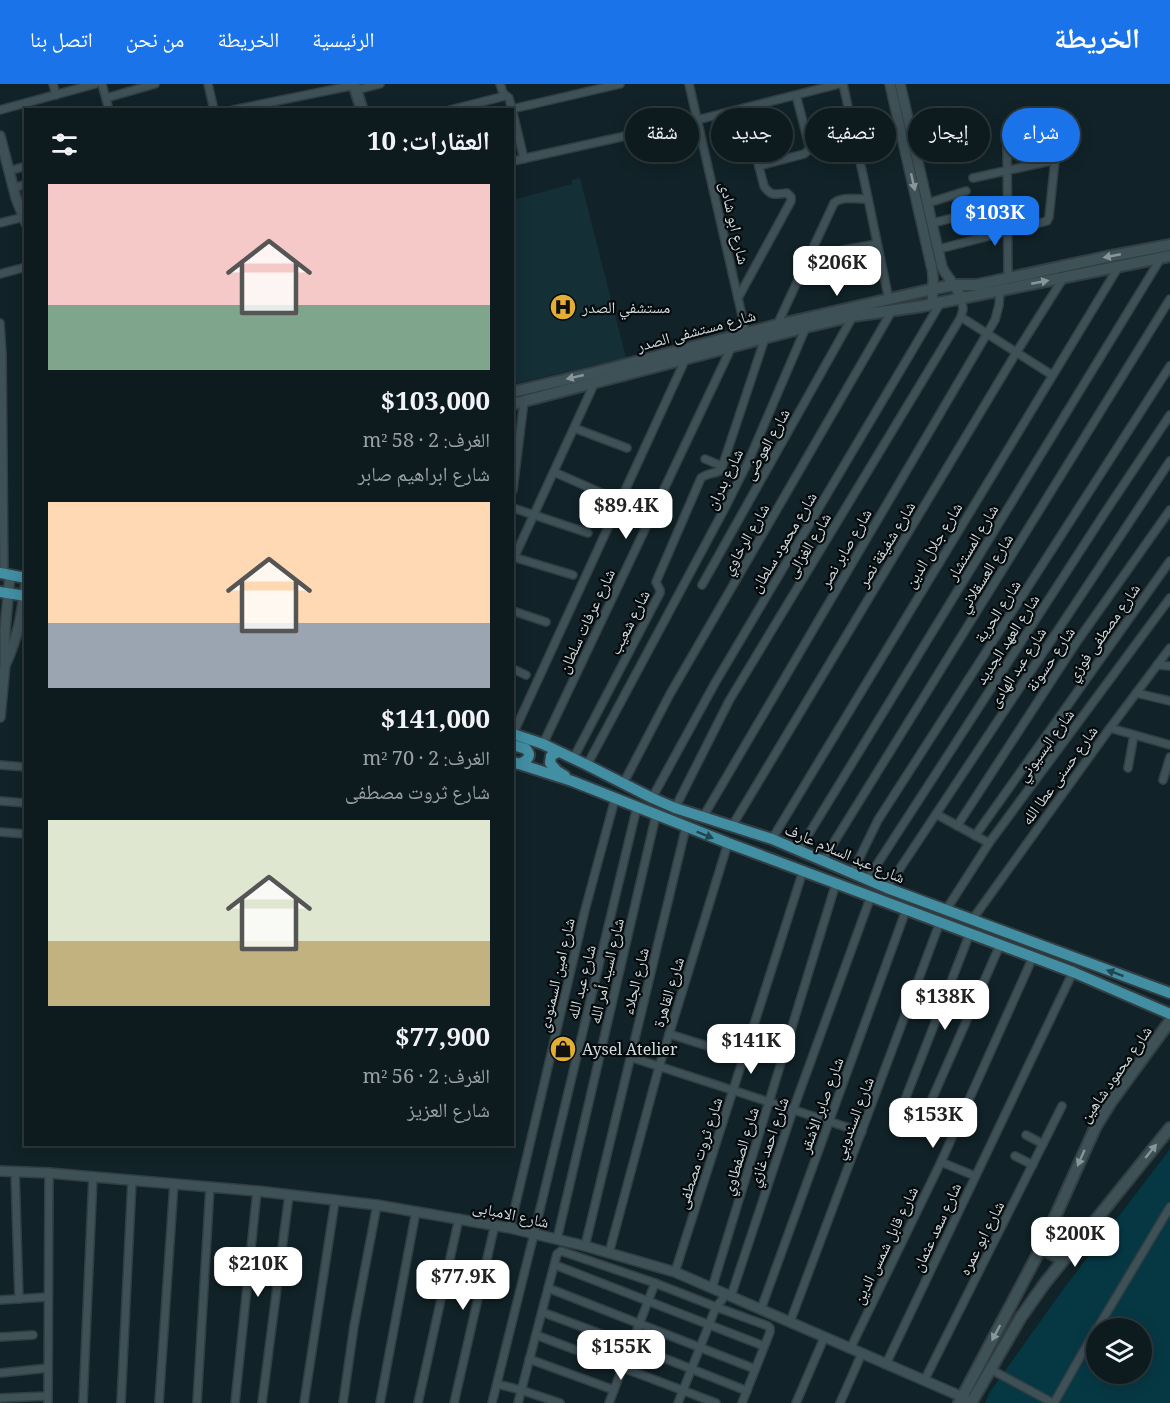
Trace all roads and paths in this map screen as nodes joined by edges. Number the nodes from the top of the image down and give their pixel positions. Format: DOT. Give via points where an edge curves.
graph roads {
  1 [pos="53,84"];
  2 [pos="95,84"];
  3 [pos="102,84"];
  4 [pos="155,84"];
  5 [pos="208,84"];
  6 [pos="380,84"];
  7 [pos="500,84"];
  8 [pos="620,84"];
  9 [pos="689,84"];
  10 [pos="841,84"];
  11 [pos="890,84"];
  12 [pos="900,84"];
  13 [pos="355,86"];
  14 [pos="56,95"];
  15 [pos="796,95"];
  16 [pos="505,96"];
  17 [pos="106,98"];
  18 [pos="469,107"];
  19 [pos="108,108"];
  20 [pos="214,108"];
  21 [pos="243,108"];
  22 [pos="361,108"];
  23 [pos="512,108"];
  24 [pos="694,108"];
  25 [pos="748,108"];
  26 [pos="0,110"];
  27 [pos="514,110"];
  28 [pos="514,118"];
  29 [pos="699,129"];
  30 [pos="0,136"];
  31 [pos="625,136"];
  32 [pos="524,159"];
  33 [pos="514,161"];
  34 [pos="758,162"];
  35 [pos="1007,162"];
  36 [pos="1045,162"];
  37 [pos="1055,162"];
  38 [pos="24,166"];
  39 [pos="759,166"];
  40 [pos="6,170"];
  41 [pos="1007,170"];
  42 [pos="973,178"];
  43 [pos="24,185"];
  44 [pos="14,188"];
  45 [pos="966,191"];
  46 [pos="868,199"];
  47 [pos="928,203"];
  48 [pos="964,215"];
  49 [pos="24,217"];
  50 [pos="24,220"];
  51 [pos="0,223"];
  52 [pos="933,223"];
  53 [pos="1007,232"];
  54 [pos="877,244"];
  55 [pos="939,249"];
  56 [pos="843,250"];
  57 [pos="1165,252"];
  58 [pos="1119,266"];
  59 [pos="24,268"];
  60 [pos="938,268"];
  61 [pos="0,274"];
  62 [pos="1064,277"];
  63 [pos="1008,278"];
  64 [pos="953,285"];
  65 [pos="933,289"];
  66 [pos="972,290"];
  67 [pos="1000,290"];
  68 [pos="922,291"];
  69 [pos="738,298"];
  70 [pos="961,298"];
  71 [pos="1170,299"];
  72 [pos="932,304"];
  73 [pos="891,305"];
  74 [pos="853,316"];
  75 [pos="961,317"];
  76 [pos="0,323"];
  77 [pos="777,325"];
  78 [pos="806,327"];
  79 [pos="746,333"];
  80 [pos="986,334"];
  81 [pos="765,338"];
  82 [pos="732,346"];
  83 [pos="1016,353"];
  84 [pos="686,358"];
  85 [pos="1170,366"];
  86 [pos="1052,375"];
  87 [pos="595,382"];
  88 [pos="514,392"];
  89 [pos="524,401"];
  90 [pos="514,404"];
  91 [pos="1170,415"];
  92 [pos="574,428"];
  93 [pos="627,448"];
  94 [pos="705,459"];
  95 [pos="1170,461"];
  96 [pos="723,466"];
  97 [pos="554,472"];
  98 [pos="514,482"];
  99 [pos="606,495"];
  100 [pos="514,508"];
  101 [pos="1170,510"];
  102 [pos="534,515"];
  103 [pos="588,533"];
  104 [pos="514,556"];
  105 [pos="514,558"];
  106 [pos="1170,561"];
  107 [pos="5,574"];
  108 [pos="573,575"];
  109 [pos="24,579"];
  110 [pos="702,585"];
  111 [pos="4,592"];
  112 [pos="24,596"];
  113 [pos="1170,598"];
  114 [pos="24,602"];
  115 [pos="514,611"];
  116 [pos="546,622"];
  117 [pos="1170,648"];
  118 [pos="6,665"];
  119 [pos="1157,665"];
  120 [pos="1170,666"];
  121 [pos="514,669"];
  122 [pos="526,675"];
  123 [pos="1136,693"];
  124 [pos="1170,701"];
  125 [pos="0,717"];
  126 [pos="1110,728"];
  127 [pos="514,732"];
  128 [pos="514,734"];
  129 [pos="1134,735"];
  130 [pos="543,744"];
  131 [pos="514,745"];
  132 [pos="1170,745"];
  133 [pos="558,752"];
  134 [pos="1170,757"];
  135 [pos="573,759"];
  136 [pos="516,763"];
  137 [pos="0,765"];
  138 [pos="586,765"];
  139 [pos="24,767"];
  140 [pos="1128,768"];
  141 [pos="1163,780"];
  142 [pos="572,781"];
  143 [pos="623,784"];
  144 [pos="652,798"];
  145 [pos="615,799"];
  146 [pos="0,801"];
  147 [pos="24,803"];
  148 [pos="637,807"];
  149 [pos="675,808"];
  150 [pos="936,814"];
  151 [pos="656,815"];
  152 [pos="703,817"];
  153 [pos="732,826"];
  154 [pos="957,826"];
  155 [pos="686,827"];
  156 [pos="0,832"];
  157 [pos="24,834"];
  158 [pos="975,836"];
  159 [pos="772,839"];
  160 [pos="728,843"];
  161 [pos="989,843"];
  162 [pos="799,850"];
  163 [pos="823,860"];
  164 [pos="803,871"];
  165 [pos="852,873"];
  166 [pos="867,880"];
  167 [pos="836,884"];
  168 [pos="887,888"];
  169 [pos="871,896"];
  170 [pos="906,910"];
  171 [pos="946,910"];
  172 [pos="972,920"];
  173 [pos="940,922"];
  174 [pos="970,933"];
  175 [pos="1000,945"];
  176 [pos="1033,957"];
  177 [pos="1073,972"];
  178 [pos="1170,993"];
  179 [pos="1170,1014"];
  180 [pos="1170,1021"];
  181 [pos="669,1034"];
  182 [pos="630,1057"];
  183 [pos="743,1057"];
  184 [pos="659,1067"];
  185 [pos="733,1091"];
  186 [pos="769,1102"];
  187 [pos="1062,1106"];
  188 [pos="928,1108"];
  189 [pos="793,1110"];
  190 [pos="897,1120"];
  191 [pos="829,1121"];
  192 [pos="1170,1128"];
  193 [pos="862,1131"];
  194 [pos="1026,1135"];
  195 [pos="1043,1144"];
  196 [pos="1015,1156"];
  197 [pos="940,1161"];
  198 [pos="1033,1165"];
  199 [pos="0,1171"];
  200 [pos="15,1171"];
  201 [pos="49,1173"];
  202 [pos="93,1176"];
  203 [pos="975,1176"];
  204 [pos="132,1180"];
  205 [pos="174,1184"];
  206 [pos="210,1187"];
  207 [pos="257,1191"];
  208 [pos="289,1195"];
  209 [pos="335,1201"];
  210 [pos="377,1205"];
  211 [pos="1170,1206"];
  212 [pos="416,1211"];
  213 [pos="459,1218"];
  214 [pos="495,1224"];
  215 [pos="510,1228"];
  216 [pos="534,1234"];
  217 [pos="557,1239"];
  218 [pos="585,1246"];
  219 [pos="1041,1248"];
  220 [pos="609,1253"];
  221 [pos="1063,1260"];
  222 [pos="555,1265"];
  223 [pos="675,1272"];
  224 [pos="655,1283"];
  225 [pos="548,1288"];
  226 [pos="712,1288"];
  227 [pos="728,1295"];
  228 [pos="48,1297"];
  229 [pos="19,1299"];
  230 [pos="0,1300"];
  231 [pos="648,1300"];
  232 [pos="716,1307"];
  233 [pos="761,1309"];
  234 [pos="542,1312"];
  235 [pos="1104,1318"];
  236 [pos="790,1322"];
  237 [pos="639,1324"];
  238 [pos="709,1324"];
  239 [pos="33,1335"];
  240 [pos="536,1335"];
  241 [pos="0,1337"];
  242 [pos="824,1338"];
  243 [pos="631,1345"];
  244 [pos="764,1346"];
  245 [pos="700,1348"];
  246 [pos="850,1348"];
  247 [pos="1086,1348"];
  248 [pos="862,1353"];
  249 [pos="529,1359"];
  250 [pos="886,1364"];
  251 [pos="48,1368"];
  252 [pos="622,1368"];
  253 [pos="990,1369"];
  254 [pos="692,1370"];
  255 [pos="755,1370"];
  256 [pos="0,1373"];
  257 [pos="924,1381"];
  258 [pos="497,1384"];
  259 [pos="521,1389"];
  260 [pos="614,1390"];
  261 [pos="684,1390"];
  262 [pos="747,1391"];
  263 [pos="0,1398"];
  264 [pos="48,1399"];
  265 [pos="966,1401"];
  266 [pos="83,1403"];
  267 [pos="122,1403"];
  268 [pos="159,1403"];
  269 [pos="197,1403"];
  270 [pos="235,1403"];
  271 [pos="262,1403"];
  272 [pos="304,1403"];
  273 [pos="343,1403"];
  274 [pos="381,1403"];
  275 [pos="418,1403"];
  276 [pos="454,1403"];
  277 [pos="492,1403"];
  278 [pos="518,1403"];
  279 [pos="560,1403"];
  280 [pos="609,1403"];
  281 [pos="678,1403"];
  282 [pos="716,1403"];
  283 [pos="742,1403"];
  284 [pos="796,1403"];
  285 [pos="840,1403"];
  286 [pos="1053,1403"];
  1 -- 14 [label="street"];
  2 -- 14 [label="street"];
  3 -- 17 [label="street"];
  4 -- 17 [label="street"];
  5 -- 20 [label="street"];
  6 -- 13 [label="street"];
  7 -- 16 [label="street"];
  8 -- 27 [label="street"];
  9 -- 24 [label="street, شارع ابو شادى"];
  10 -- 15 [label="street"];
  10 -- 46 [label="street"];
  11 -- 60 [label="street, one-way"];
  12 -- 47 [label="street"];
  13 -- 21 [label="street"];
  13 -- 22 [label="main road"];
  14 -- 26 [label="street"];
  15 -- 25 [label="street"];
  15 -- 39 [label="street" via="810,148 804,154"];
  16 -- 18 [label="street"];
  16 -- 23 [label="street"];
  17 -- 19 [label="street"];
  28 -- 32 [label="street"];
  29 -- 69 [label="street, شارع ابو شادى"];
  30 -- 40 [label="street"];
  31 -- 32 [label="street"];
  32 -- 33 [label="street"];
  34 -- 39 [label="street"];
  35 -- 41 [label="street"];
  36 -- 41 [label="street"];
  37 -- 53 [label="street" via="1049,218"];
  38 -- 40 [label="street"];
  39 -- 69 [label="street" via="769,193 787,193 791,201"];
  40 -- 44 [label="street"];
  41 -- 42 [label="street"];
  41 -- 53 [label="street"];
  43 -- 44 [label="street"];
  44 -- 49 [label="street"];
  45 -- 47 [label="street"];
  46 -- 54 [label="street"];
  46 -- 77 [label="street" via="836,200"];
  47 -- 52 [label="street"];
  48 -- 52 [label="street"];
  50 -- 51 [label="street"];
  52 -- 55 [label="street"];
  53 -- 55 [label="street"];
  53 -- 63 [label="street"];
  54 -- 56 [label="street"];
  54 -- 73 [label="street"];
  55 -- 60 [label="street"];
  57 -- 58 [label="main road, شارع مستشفى الصدر"];
  57 -- 63 [label="main road, شارع مستشفى الصدر, one-way"];
  57 -- 162 [label="street, شارع المستشار"];
  58 -- 62 [label="main road, شارع مستشفى الصدر"];
  58 -- 86 [label="street, شارع جلال الدين"];
  59 -- 61 [label="street"];
  60 -- 64 [label="street"];
  60 -- 65 [label="street"];
  67 -- 62 [label="main road, شارع مستشفى الصدر, one-way"];
  62 -- 83 [label="street, شارع شفيقة نصر"];
  63 -- 66 [label="main road, شارع مستشفى الصدر"];
  64 -- 65 [label="main road, شارع مستشفى الصدر"];
  64 -- 66 [label="main road, شارع مستشفى الصدر"];
  64 -- 70 [label="street"];
  65 -- 68 [label="main road, شارع مستشفى الصدر"];
  65 -- 72 [label="street"];
  66 -- 67 [label="main road, شارع مستشفى الصدر"];
  66 -- 70 [label="main road, شارع مستشفى الصدر"];
  67 -- 80 [label="street, شارع صابر نصر" via="995,320"];
  68 -- 72 [label="main road"];
  68 -- 73 [label="main road, شارع مستشفى الصدر"];
  69 -- 79 [label="street, شارع ابو شادى"];
  70 -- 72 [label="main road, شارع مستشفى الصدر"];
  70 -- 75 [label="street"];
  71 -- 163 [label="street, شارع العسقلاني"];
  72 -- 73 [label="main road, شارع مستشفى الصدر"];
  72 -- 144 [label="street, شارع محمود سلطان"];
  73 -- 74 [label="main road, شارع مستشفى الصدر"];
  73 -- 77 [label="main road, شارع مستشفى الصدر"];
  73 -- 143 [label="street, شارع الرخاوي"];
  74 -- 78 [label="main road, شارع مستشفى الصدر"];
  74 -- 110 [label="street, شارع العوضى"];
  75 -- 80 [label="street"];
  75 -- 149 [label="street, شارع الغزالى" via="729,702"];
  76 -- 107 [label="street"];
  77 -- 79 [label="main road, شارع مستشفى الصدر"];
  78 -- 81 [label="main road, شارع مستشفى الصدر"];
  78 -- 138 [label="street, شارع بدران" via="726,506"];
  79 -- 88 [label="main road, شارع مستشفى الصدر, one-way"];
  80 -- 83 [label="street"];
  80 -- 152 [label="street, شارع صابر نصر"];
  81 -- 82 [label="main road, شارع مستشفى الصدر"];
  81 -- 96 [label="street"];
  82 -- 84 [label="main road, شارع مستشفى الصدر"];
  82 -- 130 [label="street, شارع عرفات سلطان"];
  83 -- 86 [label="street"];
  83 -- 153 [label="street, شارع شفيقة نصر"];
  84 -- 87 [label="main road, شارع مستشفى الصدر"];
  84 -- 127 [label="street"];
  85 -- 165 [label="street, شارع الحرية" via="878,820"];
  86 -- 159 [label="street, شارع جلال الدين"];
  87 -- 89 [label="main road, شارع مستشفى الصدر"];
  87 -- 92 [label="street"];
  89 -- 90 [label="main road, شارع مستشفى الصدر"];
  89 -- 98 [label="street"];
  91 -- 166 [label="street, شارع العهد الجديد"];
  92 -- 93 [label="street"];
  92 -- 97 [label="street"];
  94 -- 96 [label="street"];
  95 -- 150 [label="street, شارع عبد الهادى"];
  96 -- 135 [label="street, شارع شعيب" via="702,478 656,582 660,593"];
  97 -- 99 [label="street"];
  97 -- 102 [label="street"];
  100 -- 102 [label="street"];
  101 -- 154 [label="street, شارع حسونة" via="1076,643"];
  102 -- 103 [label="street"];
  102 -- 104 [label="street"];
  105 -- 108 [label="street"];
  106 -- 158 [label="street, شارع مصطفى فوزي"];
  107 -- 109 [label="main road"];
  107 -- 111 [label="street"];
  111 -- 112 [label="main road"];
  111 -- 118 [label="street"];
  113 -- 161 [label="street, شارع البسيوني"];
  114 -- 118 [label="street"];
  115 -- 116 [label="street"];
  117 -- 119 [label="street, شارع حسنى عطا الله"];
  118 -- 125 [label="street"];
  119 -- 120 [label="street"];
  119 -- 123 [label="street, شارع حسنى عطا الله"];
  121 -- 122 [label="street"];
  123 -- 124 [label="street"];
  123 -- 126 [label="street, شارع حسنى عطا الله"];
  126 -- 129 [label="street"];
  126 -- 172 [label="street, شارع حسنى عطا الله"];
  128 -- 130 [label="main road, شارع عبد السلام عارف"];
  129 -- 132 [label="street"];
  129 -- 140 [label="street"];
  130 -- 133 [label="main road, شارع عبد السلام عارف"];
  131 -- 136 [label="main road" via="526,749 529,755 526,761"];
  133 -- 135 [label="main road, شارع عبد السلام عارف"];
  133 -- 142 [label="main road" via="551,756 550,763"];
  134 -- 141 [label="street"];
  135 -- 138 [label="main road, شارع عبد السلام عارف"];
  136 -- 142 [label="main road, شارع عبد السلام عارف"];
  137 -- 139 [label="street"];
  138 -- 143 [label="main road, شارع عبد السلام عارف"];
  142 -- 145 [label="main road, شارع عبد السلام عارف"];
  143 -- 144 [label="main road, شارع عبد السلام عارف"];
  144 -- 149 [label="main road, شارع عبد السلام عارف"];
  145 -- 148 [label="main road, شارع عبد السلام عارف"];
  145 -- 215 [label="street, شارع امين السمنودى" via="579,933"];
  146 -- 147 [label="street"];
  148 -- 151 [label="main road, شارع عبد السلام عارف"];
  148 -- 216 [label="street, شارع عبد الله"];
  149 -- 152 [label="main road, شارع عبد السلام عارف"];
  150 -- 154 [label="street"];
  150 -- 168 [label="street, شارع عبد الهادى"];
  151 -- 155 [label="main road, شارع عبد السلام عارف"];
  151 -- 217 [label="street, شارع السيد أمر الله"];
  152 -- 153 [label="main road, شارع عبد السلام عارف"];
  153 -- 159 [label="main road, شارع عبد السلام عارف"];
  154 -- 158 [label="street"];
  155 -- 160 [label="main road, شارع عبد السلام عارف, one-way"];
  155 -- 182 [label="street, شارع الجلاء"];
  156 -- 157 [label="street"];
  158 -- 161 [label="street"];
  159 -- 162 [label="main road, شارع عبد السلام عارف"];
  160 -- 164 [label="main road, شارع عبد السلام عارف"];
  160 -- 181 [label="street, شارع القاهرة"];
  161 -- 171 [label="street, شارع البسيوني"];
  162 -- 163 [label="main road, شارع عبد السلام عارف"];
  163 -- 165 [label="main road, شارع عبد السلام عارف"];
  164 -- 167 [label="main road, شارع عبد السلام عارف"];
  164 -- 183 [label="street, شارع ثروت مصطفى"];
  165 -- 166 [label="main road, شارع عبد السلام عارف"];
  166 -- 168 [label="main road, شارع عبد السلام عارف"];
  167 -- 169 [label="main road, شارع عبد السلام عارف"];
  167 -- 186 [label="street, شارع الصفطاوي"];
  168 -- 171 [label="main road, شارع عبد السلام عارف"];
  169 -- 170 [label="main road, شارع عبد السلام عارف"];
  169 -- 189 [label="street, شارع احمد غازي"];
  170 -- 173 [label="main road, شارع عبد السلام عارف"];
  170 -- 191 [label="street, شارع صابر الأشقر"];
  171 -- 172 [label="main road, شارع عبد السلام عارف"];
  178 -- 172 [label="main road, شارع عبد السلام عارف, one-way"];
  173 -- 174 [label="main road, شارع عبد السلام عارف"];
  173 -- 193 [label="street, شارع السندوبي"];
  174 -- 175 [label="main road, شارع عبد السلام عارف"];
  174 -- 190 [label="street"];
  175 -- 176 [label="main road, شارع عبد السلام عارف"];
  175 -- 188 [label="street"];
  176 -- 177 [label="main road, شارع عبد السلام عارف"];
  176 -- 197 [label="street, شارع قابل شمس الدين"];
  177 -- 179 [label="main road, شارع عبد السلام عارف"];
  177 -- 203 [label="street, شارع سعد عثمان"];
  180 -- 219 [label="main road, شارع محمود شاهين, one-way" via="1096,1126"];
  181 -- 183 [label="street"];
  181 -- 184 [label="street, شارع القاهرة"];
  182 -- 184 [label="street"];
  182 -- 218 [label="street, شارع الجلاء"];
  183 -- 185 [label="street, شارع ثروت مصطفى"];
  184 -- 185 [label="street"];
  184 -- 220 [label="street, شارع القاهرة"];
  185 -- 186 [label="street"];
  185 -- 223 [label="street, شارع ثروت مصطفى"];
  186 -- 189 [label="street"];
  186 -- 226 [label="street, شارع الصفطاوي"];
  187 -- 195 [label="street, شارع ابو عمره"];
  189 -- 191 [label="street"];
  189 -- 227 [label="street, شارع احمد غازي"];
  191 -- 193 [label="street"];
  191 -- 233 [label="street, شارع صابر الأشقر"];
  221 -- 192 [label="main road, one-way"];
  193 -- 236 [label="street, شارع السندوبي"];
  194 -- 195 [label="street"];
  195 -- 198 [label="street, شارع ابو عمره"];
  196 -- 198 [label="street"];
  197 -- 203 [label="street"];
  197 -- 246 [label="street, شارع قابل شمس الدين"];
  198 -- 257 [label="street, شارع ابو عمره"];
  199 -- 200 [label="street, شارع الامبابى"];
  200 -- 201 [label="street, شارع الامبابى"];
  200 -- 229 [label="street"];
  201 -- 202 [label="street, شارع الامبابى"];
  201 -- 228 [label="street"];
  202 -- 204 [label="street, شارع الامبابى"];
  202 -- 266 [label="street"];
  203 -- 250 [label="street, شارع سعد عثمان"];
  204 -- 205 [label="street, شارع الامبابى"];
  204 -- 267 [label="street"];
  205 -- 206 [label="street, شارع الامبابى"];
  205 -- 268 [label="street"];
  206 -- 207 [label="street, شارع الامبابى"];
  206 -- 269 [label="street"];
  207 -- 208 [label="street, شارع الامبابى"];
  207 -- 270 [label="street"];
  208 -- 209 [label="street, شارع الامبابى"];
  208 -- 271 [label="street"];
  209 -- 210 [label="street, شارع الامبابى"];
  209 -- 272 [label="street"];
  210 -- 212 [label="street, شارع الامبابى"];
  210 -- 273 [label="street"];
  211 -- 235 [label="street"];
  212 -- 213 [label="street, شارع الامبابى"];
  212 -- 274 [label="street"];
  213 -- 214 [label="street, شارع الامبابى"];
  213 -- 275 [label="street"];
  214 -- 215 [label="street, شارع الامبابى"];
  214 -- 276 [label="street"];
  215 -- 216 [label="street, شارع الامبابى"];
  216 -- 217 [label="street, شارع الامبابى"];
  216 -- 258 [label="street, شارع عبد الله"];
  217 -- 218 [label="street, شارع الامبابى"];
  218 -- 220 [label="street, شارع الامبابى"];
  219 -- 221 [label="main road"];
  219 -- 265 [label="main road, شارع محمود شاهين, one-way"];
  220 -- 223 [label="street, شارع الامبابى"];
  221 -- 253 [label="main road" via="1021,1317"];
  222 -- 224 [label="street" via="561,1251"];
  222 -- 225 [label="street"];
  222 -- 231 [label="street"];
  223 -- 226 [label="street, شارع الامبابى"];
  224 -- 231 [label="street"];
  224 -- 232 [label="street"];
  225 -- 234 [label="street"];
  225 -- 237 [label="street"];
  226 -- 227 [label="street, شارع الامبابى"];
  227 -- 232 [label="street, شارع احمد غازي"];
  227 -- 233 [label="street, شارع الامبابى"];
  228 -- 229 [label="street"];
  228 -- 251 [label="street"];
  229 -- 230 [label="street"];
  231 -- 237 [label="street"];
  231 -- 238 [label="street"];
  232 -- 238 [label="street, شارع احمد غازي"];
  232 -- 244 [label="street" via="768,1326 770,1332"];
  233 -- 236 [label="street, شارع الامبابى"];
  234 -- 240 [label="street"];
  234 -- 243 [label="street"];
  236 -- 242 [label="street, شارع الامبابى"];
  237 -- 243 [label="street"];
  237 -- 245 [label="street"];
  238 -- 244 [label="street"];
  238 -- 245 [label="street, شارع احمد غازي"];
  239 -- 241 [label="street"];
  240 -- 249 [label="street"];
  240 -- 252 [label="street"];
  242 -- 246 [label="street, شارع الامبابى"];
  242 -- 284 [label="street"];
  243 -- 252 [label="street"];
  243 -- 254 [label="street"];
  244 -- 255 [label="street"];
  245 -- 254 [label="street, شارع احمد غازي"];
  245 -- 255 [label="street"];
  246 -- 248 [label="street, شارع الامبابى"];
  247 -- 286 [label="street"];
  248 -- 250 [label="street, شارع الامبابى"];
  248 -- 285 [label="street"];
  249 -- 259 [label="street"];
  249 -- 260 [label="street"];
  250 -- 257 [label="street, شارع الامبابى"];
  251 -- 256 [label="street"];
  251 -- 264 [label="street"];
  252 -- 260 [label="street"];
  252 -- 261 [label="street"];
  253 -- 265 [label="main road"];
  253 -- 286 [label="street"];
  254 -- 261 [label="street, شارع احمد غازي"];
  254 -- 262 [label="street"];
  255 -- 262 [label="street"];
  257 -- 265 [label="street, شارع الامبابى"];
  258 -- 259 [label="street"];
  258 -- 277 [label="street, شارع عبد الله"];
  259 -- 278 [label="street"];
  259 -- 279 [label="street"];
  260 -- 280 [label="street"];
  261 -- 281 [label="street, شارع احمد غازي"];
  261 -- 282 [label="street"];
  262 -- 283 [label="street"];
  263 -- 264 [label="street"];
}
